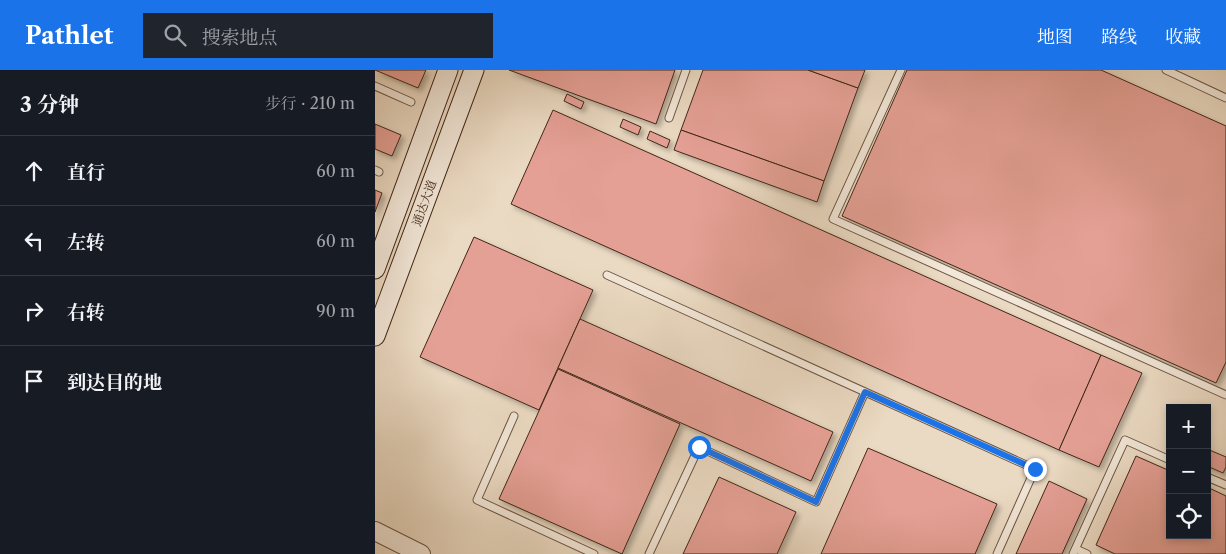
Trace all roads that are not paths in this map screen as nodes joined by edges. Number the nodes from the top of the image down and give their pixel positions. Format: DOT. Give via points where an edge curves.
graph roads {
  1 [pos="448,70"];
  2 [pos="474,70"];
  3 [pos="686,70"];
  4 [pos="901,70"];
  5 [pos="1166,70"];
  6 [pos="375,86"];
  7 [pos="1226,98"];
  8 [pos="411,102"];
  9 [pos="669,118"];
  10 [pos="375,269"];
  11 [pos="607,275"];
  12 [pos="375,336"];
  13 [pos="865,392"];
  14 [pos="1226,394"];
  15 [pos="514,416"];
  16 [pos="1166,458"];
  17 [pos="1211,479"];
  18 [pos="1226,485"];
  19 [pos="375,531"];
  20 [pos="1075,552"];
  21 [pos="421,554"];
  22 [pos="595,554"];
  23 [pos="649,554"];
  24 [pos="997,554"];
  25 [pos="1087,554"];
  1 -- 10 [label="main road, 通达大道"];
  2 -- 12 [label="main road, 通达大道"];
  3 -- 9 [label="lane"];
  4 -- 14 [label="lane" via="833,219"];
  5 -- 7 [label="lane"];
  6 -- 8 [label="lane"];
  11 -- 13 [label="lane"];
  13 -- 23 [label="lane" via="816,502 699,447"];
  13 -- 24 [label="lane" via="1035,469"];
  15 -- 22 [label="lane" via="477,500"];
  16 -- 20 [label="lane" via="1125,440"];
  17 -- 18 [label="lane"];
  19 -- 21 [label="street"];
  20 -- 25 [label="lane"];
}
